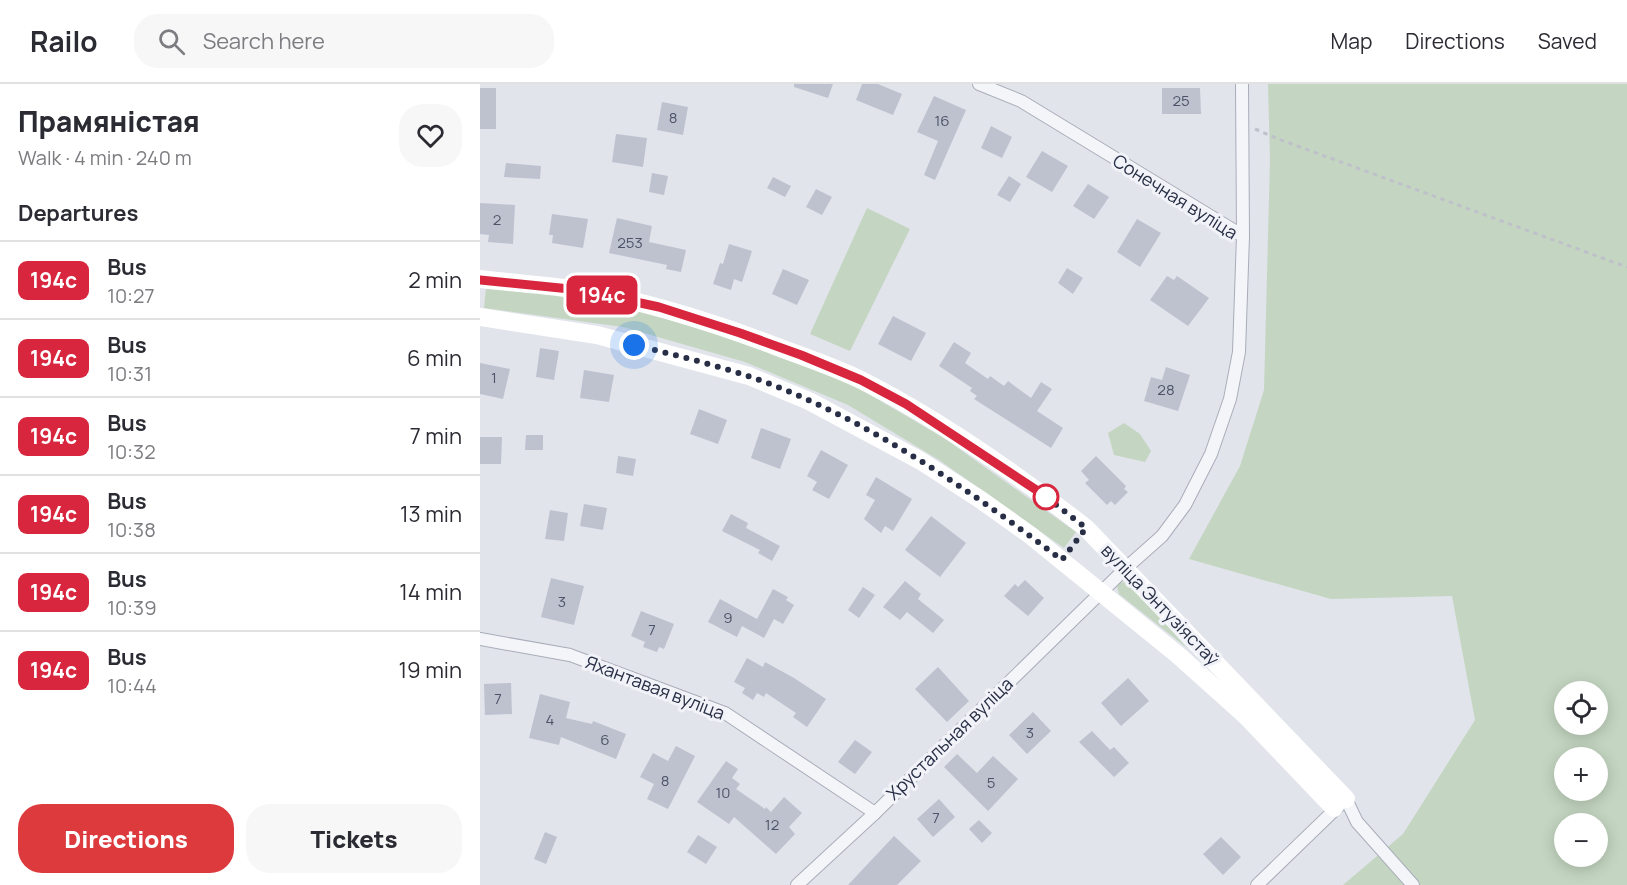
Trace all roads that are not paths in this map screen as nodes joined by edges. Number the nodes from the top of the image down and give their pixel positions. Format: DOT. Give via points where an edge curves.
graph roads {
  1 [pos="979,84"];
  2 [pos="1242,84"];
  3 [pos="1243,236"];
  4 [pos="480,279"];
  5 [pos="480,317"];
  6 [pos="1126,568"];
  7 [pos="1101,591"];
  8 [pos="480,639"];
  9 [pos="1340,803"];
  10 [pos="874,813"];
  11 [pos="797,885"];
  12 [pos="1257,885"];
  13 [pos="1413,885"];
  1 -- 3 [label="street, Сонечная вуліца" via="1021,101"];
  2 -- 3 [label="street"];
  3 -- 6 [label="street, Сонечная вуліца" via="1239,352 1230,399 1211,454 1185,505 1162,536"];
  4 -- 6 [label="street, вуліца Энтузіястаў" via="580,290 659,307 740,333 861,380 915,410 1047,497 1086,528"];
  5 -- 7 [label="street, вуліца Энтузіястаў" via="597,335 749,376 809,401 921,461 981,500"];
  6 -- 7 [label="street, Сонечная вуліца"];
  6 -- 9 [label="street, вуліца Энтузіястаў"];
  7 -- 9 [label="street, вуліца Энтузіястаў" via="1178,655"];
  7 -- 10 [label="street, Хрустальная вуліца"];
  8 -- 10 [label="street, Яхантавая вуліца" via="570,655 725,713"];
  9 -- 12 [label="street"];
  9 -- 13 [label="street"];
  10 -- 11 [label="street, Хрустальная вуліца"];
}
